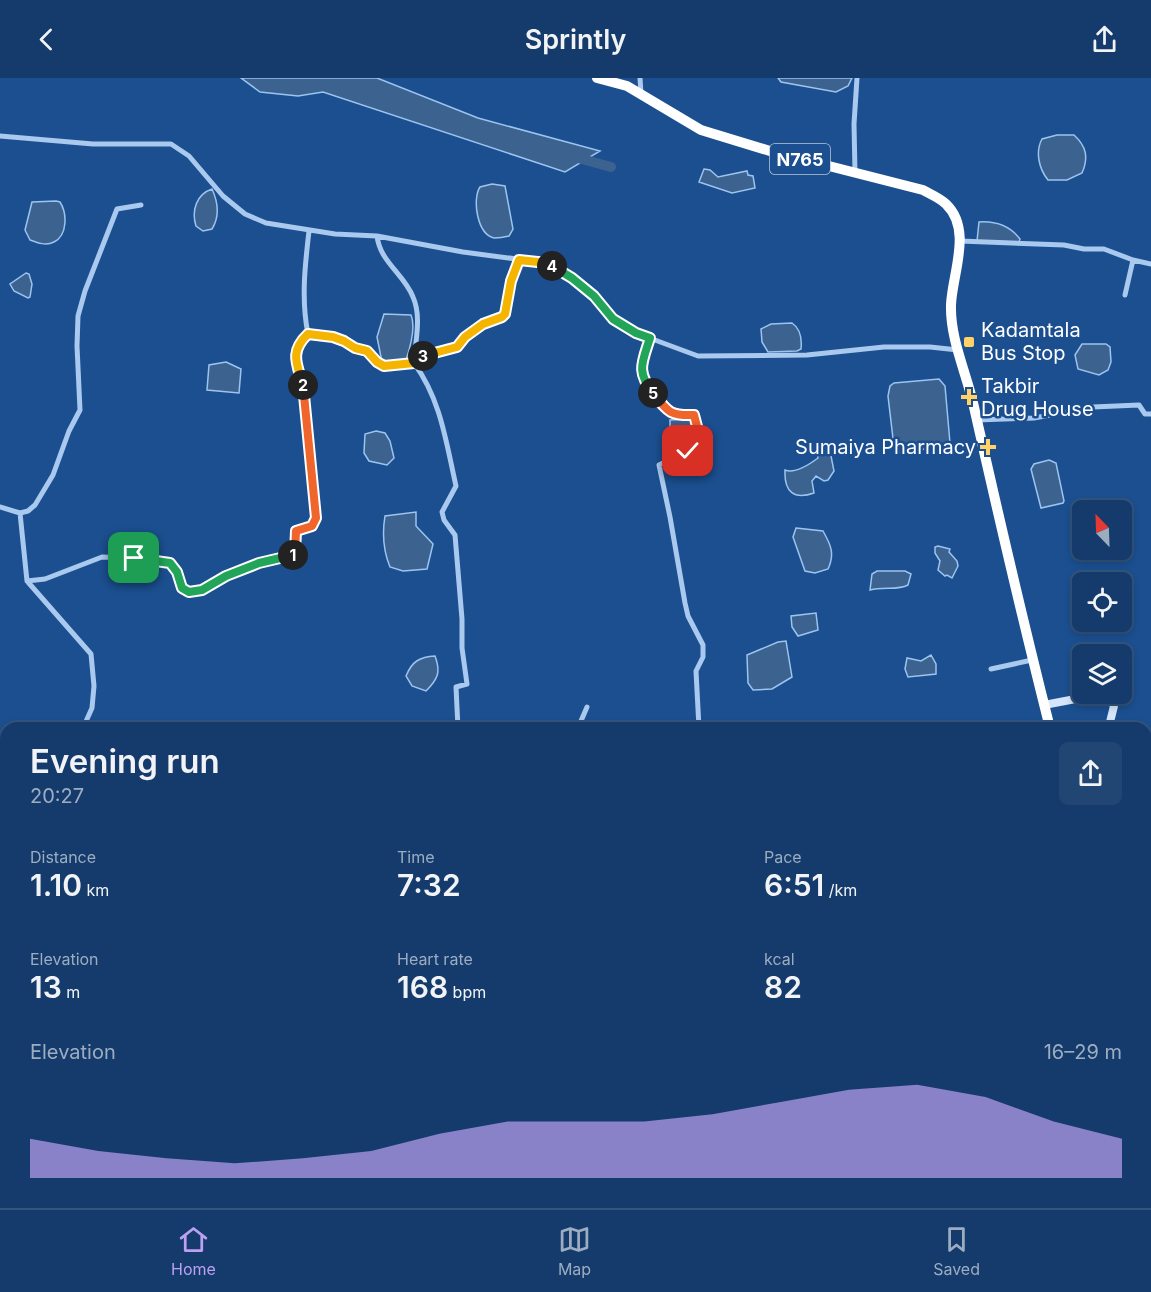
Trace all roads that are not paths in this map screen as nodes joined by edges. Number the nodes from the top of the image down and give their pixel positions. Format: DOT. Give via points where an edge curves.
graph roads {
  1 [pos="597,78"];
  2 [pos="640,78"];
  3 [pos="857,78"];
  4 [pos="641,93"];
  5 [pos="0,136"];
  6 [pos="855,173"];
  7 [pos="141,205"];
  8 [pos="309,231"];
  9 [pos="377,236"];
  10 [pos="958,241"];
  11 [pos="519,260"];
  12 [pos="1133,260"];
  13 [pos="1151,264"];
  14 [pos="1125,295"];
  15 [pos="308,334"];
  16 [pos="650,338"];
  17 [pos="958,350"];
  18 [pos="414,362"];
  19 [pos="1151,414"];
  20 [pos="977,420"];
  21 [pos="0,507"];
  22 [pos="20,513"];
  23 [pos="27,581"];
  24 [pos="1032,660"];
  25 [pos="991,669"];
  26 [pos="1044,705"];
  27 [pos="587,707"];
  28 [pos="86,722"];
  29 [pos="458,722"];
  30 [pos="581,722"];
  31 [pos="699,722"];
  32 [pos="1048,722"];
  33 [pos="1110,722"];
  1 -- 4 [label="highway, N765"];
  2 -- 4 [label="street"];
  3 -- 6 [label="street"];
  4 -- 6 [label="highway, N765" via="701,130"];
  5 -- 8 [label="street" via="93,144 171,144 189,156 245,214 266,223"];
  6 -- 10 [label="highway, N765" via="923,190 942,201 958,221"];
  7 -- 22 [label="street" via="117,209 84,291 78,316 80,410 43,493 35,505"];
  8 -- 9 [label="street"];
  8 -- 15 [label="street" via="304,311"];
  9 -- 11 [label="street"];
  9 -- 18 [label="street" via="382,255 414,298 418,317"];
  10 -- 12 [label="street" via="1104,249"];
  10 -- 17 [label="highway, N765" via="951,304"];
  11 -- 16 [label="street" via="547,263 594,296 613,319"];
  11 -- 18 [label="street" via="502,317 483,324 457,347"];
  12 -- 13 [label="street"];
  12 -- 14 [label="street"];
  15 -- 18 [label="street" via="344,341 367,351 384,366"];
  15 -- 23 [label="street" via="296,355 303,383 316,518 312,526 296,531 295,553 259,563 202,590 189,592 182,588 170,563 134,558 102,557 45,579"];
  16 -- 17 [label="street" via="698,356 807,355 884,347"];
  16 -- 31 [label="street" via="641,367 644,382 670,413 694,415 699,434 697,444 688,451 659,465 688,616 703,645 703,657 696,671"];
  17 -- 20 [label="highway, N765"];
  18 -- 29 [label="street" via="436,401 456,486 442,512 455,535 467,674 467,684 456,687"];
  19 -- 20 [label="street" via="1145,414 1139,405 1093,407 1034,418"];
  20 -- 24 [label="highway, N765"];
  21 -- 22 [label="street"];
  22 -- 23 [label="street"];
  23 -- 28 [label="street" via="91,654 94,686"];
  24 -- 25 [label="street"];
  24 -- 26 [label="highway, N765"];
  26 -- 32 [label="highway, N765"];
  26 -- 33 [label="street" via="1086,698 1110,700 1114,706"];
  27 -- 30 [label="street"];
}
